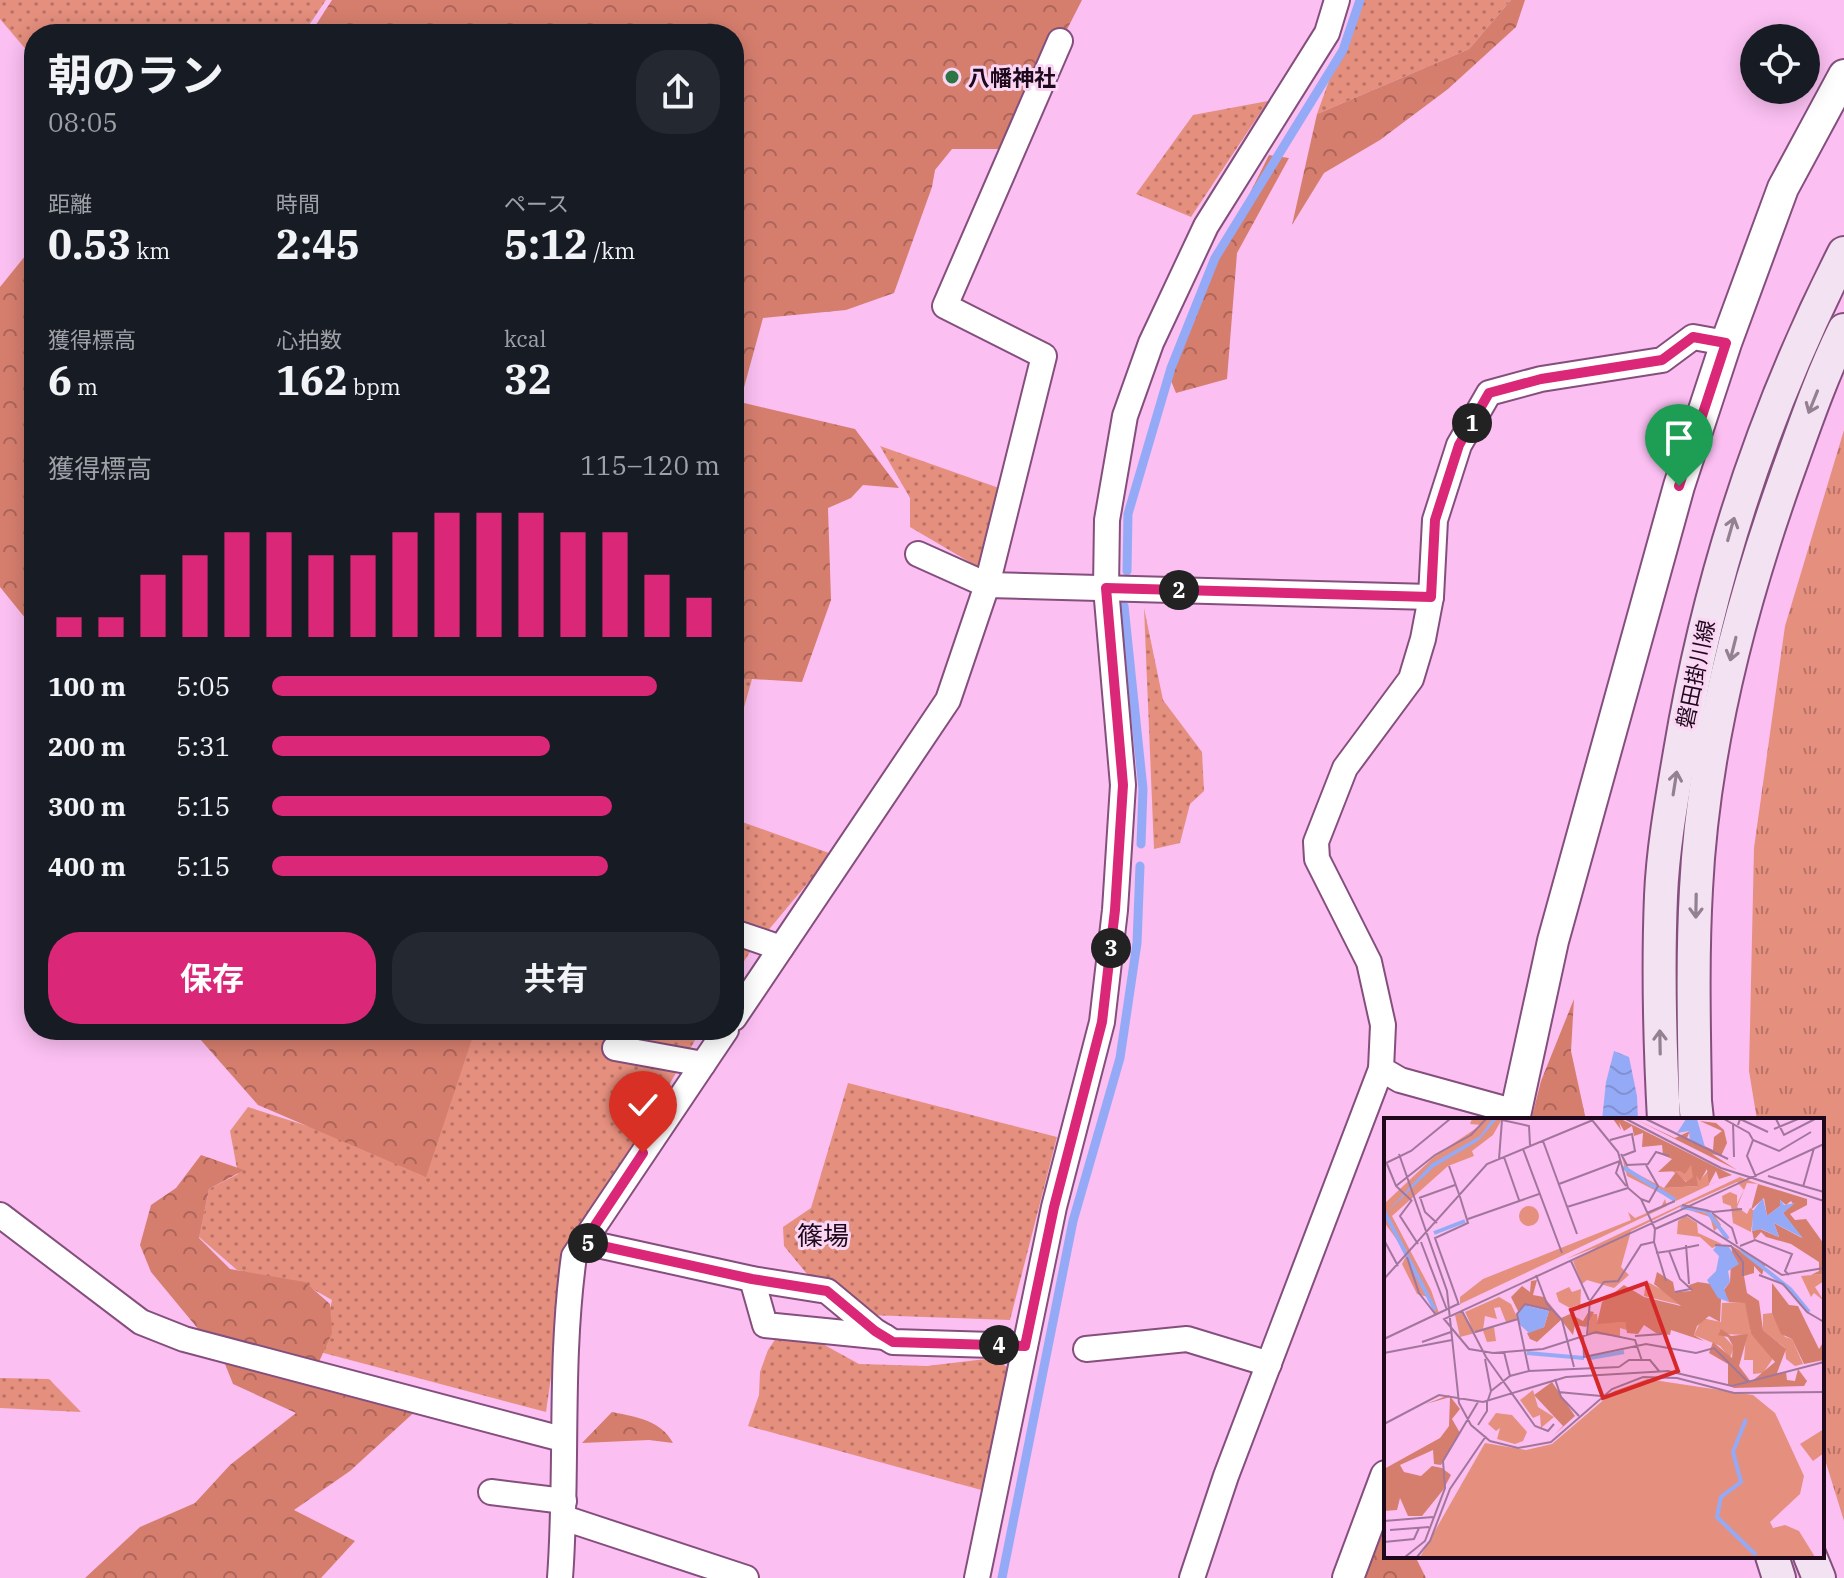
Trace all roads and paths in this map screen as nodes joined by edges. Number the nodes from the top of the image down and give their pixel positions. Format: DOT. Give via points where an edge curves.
graph roads {
  1 [pos="1337,0"];
  2 [pos="1060,41"];
  3 [pos="1844,75"];
  4 [pos="1844,253"];
  5 [pos="1844,330"];
  6 [pos="1726,343"];
  7 [pos="918,554"];
  8 [pos="987,585"];
  9 [pos="1106,588"];
  10 [pos="1431,597"];
  11 [pos="744,935"];
  12 [pos="781,948"];
  13 [pos="744,1003"];
  14 [pos="719,1040"];
  15 [pos="615,1048"];
  16 [pos="703,1064"];
  17 [pos="1381,1069"];
  18 [pos="1515,1116"];
  19 [pos="1664,1118"];
  20 [pos="1697,1118"];
  21 [pos="0,1215"];
  22 [pos="584,1242"];
  23 [pos="752,1279"];
  24 [pos="885,1337"];
  25 [pos="1025,1346"];
  26 [pos="1086,1349"];
  27 [pos="1269,1364"];
  28 [pos="562,1439"];
  29 [pos="1384,1481"];
  30 [pos="491,1492"];
  31 [pos="564,1510"];
  32 [pos="1773,1558"];
  33 [pos="1811,1558"];
  34 [pos="560,1578"];
  35 [pos="746,1578"];
  36 [pos="977,1578"];
  37 [pos="1192,1578"];
  38 [pos="1348,1578"];
  39 [pos="1779,1578"];
  40 [pos="1819,1578"];
  1 -- 9 [label="street" via="1327,33 1206,226 1151,343 1125,416 1107,520"];
  2 -- 8 [label="street" via="945,306 1044,356"];
  3 -- 6 [label="street" via="1783,188"];
  19 -- 4 [label="main road, 磐田掛川線, one-way" via="1661,893 1691,687 1739,502 1782,388"];
  5 -- 20 [label="main road, 磐田掛川線, one-way" via="1774,511 1723,692 1696,889"];
  6 -- 10 [label="street" via="1693,337 1662,360 1541,379 1489,393 1459,445 1435,520"];
  6 -- 18 [label="street" via="1626,670 1553,941"];
  7 -- 8 [label="street"];
  8 -- 9 [label="street"];
  8 -- 12 [label="street" via="948,700"];
  9 -- 10 [label="street"];
  9 -- 25 [label="street" via="1123,785 1115,910 1102,1022"];
  10 -- 17 [label="street" via="1411,679 1345,768 1316,842 1317,859 1369,962 1383,1025"];
  11 -- 12 [label="street"];
  12 -- 13 [label="street"];
  14 -- 16 [label="street"];
  15 -- 16 [label="street"];
  16 -- 22 [label="street"];
  17 -- 18 [label="street" via="1400,1080"];
  17 -- 27 [label="street"];
  21 -- 28 [label="street" via="141,1322 184,1339"];
  22 -- 23 [label="street"];
  22 -- 28 [label="street" via="574,1256 569,1293"];
  23 -- 24 [label="street" via="827,1291"];
  23 -- 24 [label="street" via="765,1325"];
  24 -- 25 [label="street" via="893,1342"];
  25 -- 36 [label="street"];
  26 -- 27 [label="street" via="1187,1339"];
  27 -- 37 [label="street"];
  28 -- 31 [label="street"];
  29 -- 38 [label="street"];
  30 -- 31 [label="street"];
  31 -- 34 [label="street"];
  31 -- 35 [label="street"];
  32 -- 39 [label="main road"];
  33 -- 40 [label="main road"];
}
